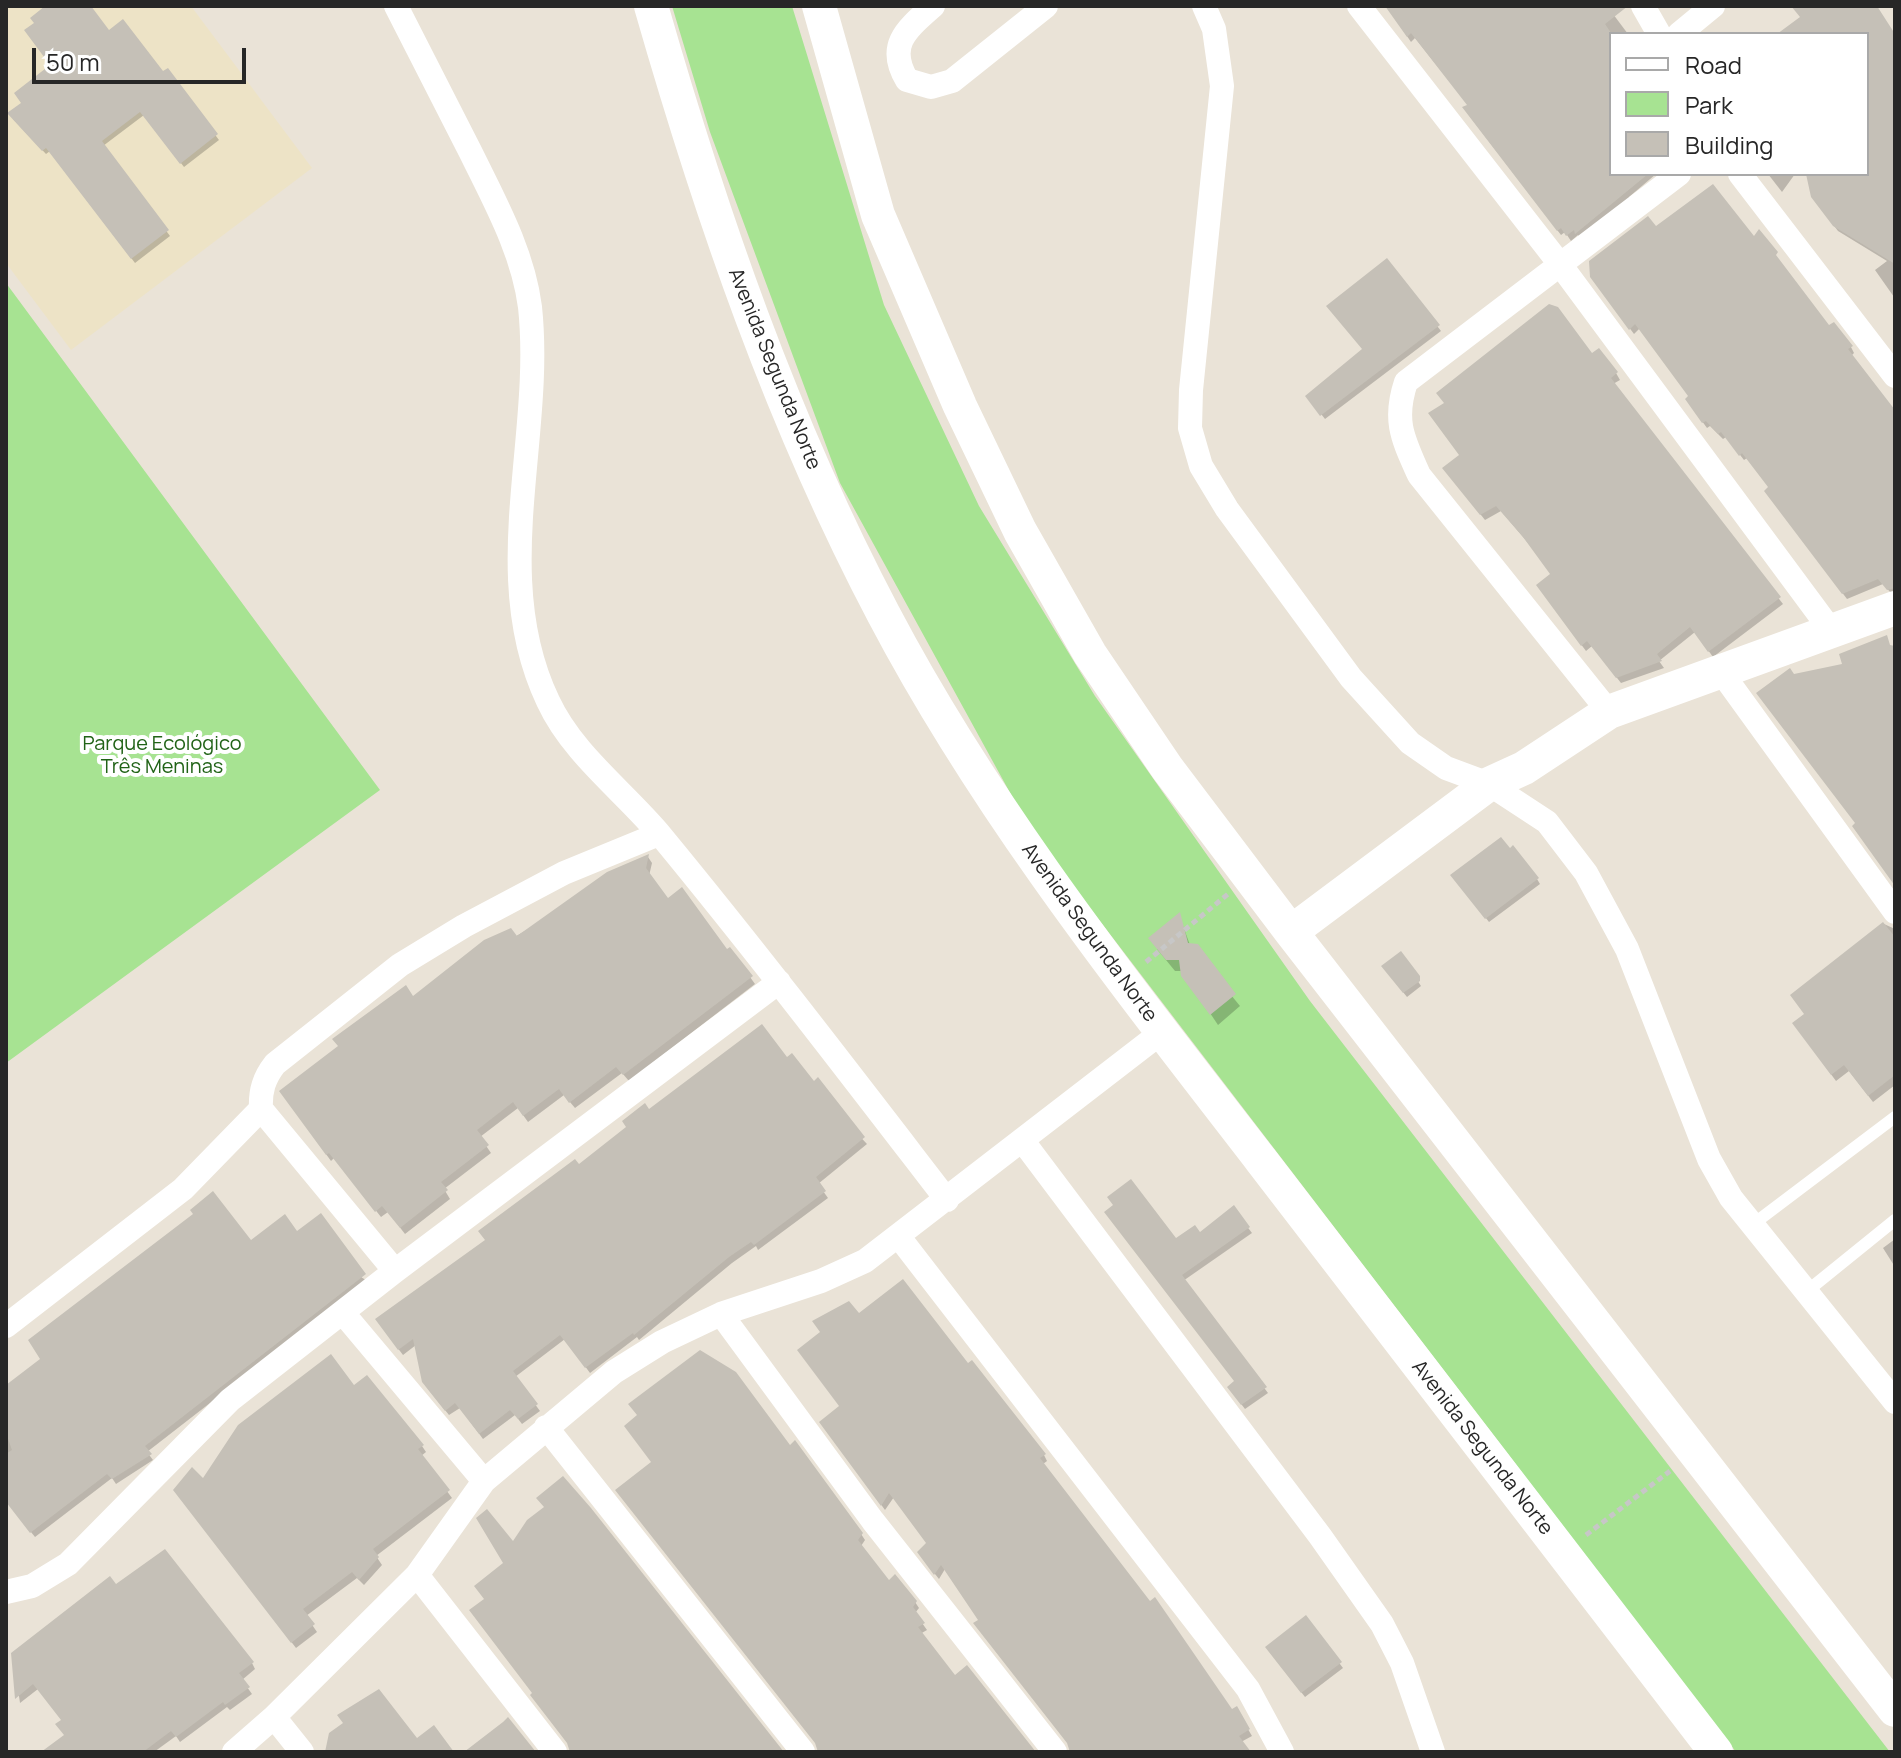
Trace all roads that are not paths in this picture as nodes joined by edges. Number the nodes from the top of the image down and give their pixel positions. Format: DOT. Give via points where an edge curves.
graph roads {
  1 [pos="396,6"];
  2 [pos="651,6"];
  3 [pos="819,6"];
  4 [pos="933,6"];
  5 [pos="1046,6"];
  6 [pos="1204,6"];
  7 [pos="1359,6"];
  8 [pos="1643,6"];
  9 [pos="1713,6"];
  10 [pos="1658,32"];
  11 [pos="1681,32"];
  12 [pos="1676,176"];
  13 [pos="1742,176"];
  14 [pos="1559,263"];
  15 [pos="1895,376"];
  16 [pos="1895,608"];
  17 [pos="1830,629"];
  18 [pos="1719,669"];
  19 [pos="1609,712"];
  20 [pos="1489,784"];
  21 [pos="659,834"];
  22 [pos="1895,912"];
  23 [pos="1291,932"];
  24 [pos="779,982"];
  25 [pos="1162,1032"];
  26 [pos="261,1109"];
  27 [pos="1895,1117"];
  28 [pos="1022,1140"];
  29 [pos="947,1200"];
  30 [pos="1895,1220"];
  31 [pos="1752,1225"];
  32 [pos="899,1237"];
  33 [pos="395,1271"];
  34 [pos="1806,1292"];
  35 [pos="343,1313"];
  36 [pos="721,1314"];
  37 [pos="6,1326"];
  38 [pos="1895,1402"];
  39 [pos="546,1427"];
  40 [pos="484,1481"];
  41 [pos="417,1575"];
  42 [pos="6,1592"];
  43 [pos="1895,1710"];
  44 [pos="274,1717"];
  45 [pos="234,1752"];
  46 [pos="302,1752"];
  47 [pos="555,1752"];
  48 [pos="803,1752"];
  49 [pos="1055,1752"];
  50 [pos="1282,1752"];
  51 [pos="1433,1752"];
  52 [pos="1716,1752"];
  1 -- 21 [label="street" via="517,251 529,303 533,350 518,549 521,613 532,655 547,701 570,738"];
  2 -- 25 [label="main road, Avenida Segunda Norte" via="694,155 745,302 827,499 885,617 989,793"];
  3 -- 23 [label="main road" via="878,215 1020,531 1090,654 1167,768"];
  4 -- 5 [label="street" via="906,32 898,49 898,64 907,80 931,87 952,81"];
  6 -- 20 [label="street" via="1214,29 1222,86 1191,390 1190,428 1201,466 1227,509 1370,700 1410,743 1446,768"];
  7 -- 14 [label="street"];
  8 -- 10 [label="street"];
  9 -- 11 [label="street"];
  12 -- 14 [label="street"];
  13 -- 15 [label="street"];
  14 -- 17 [label="street"];
  14 -- 19 [label="street" via="1406,382 1398,407 1402,438 1419,475"];
  16 -- 17 [label="main road"];
  17 -- 18 [label="main road"];
  18 -- 19 [label="main road"];
  18 -- 22 [label="street"];
  19 -- 20 [label="main road" via="1524,768"];
  20 -- 23 [label="main road"];
  20 -- 31 [label="street" via="1547,822 1586,873 1627,949 1709,1159"];
  21 -- 24 [label="street"];
  21 -- 26 [label="street" via="564,873 400,965 275,1064 260,1092"];
  23 -- 43 [label="main road"];
  24 -- 29 [label="street"];
  24 -- 33 [label="street"];
  25 -- 28 [label="street"];
  25 -- 52 [label="main road, Avenida Segunda Norte"];
  26 -- 33 [label="street"];
  26 -- 37 [label="street" via="183,1189"];
  27 -- 31 [label="lane"];
  28 -- 29 [label="street"];
  28 -- 51 [label="street" via="1382,1624 1402,1663"];
  29 -- 32 [label="street"];
  30 -- 34 [label="lane"];
  31 -- 34 [label="street"];
  32 -- 36 [label="street" via="865,1261 821,1281"];
  32 -- 50 [label="street" via="1248,1689"];
  33 -- 35 [label="street"];
  34 -- 38 [label="street"];
  35 -- 40 [label="street"];
  35 -- 42 [label="street" via="230,1400 68,1564 32,1586"];
  36 -- 39 [label="street" via="614,1372"];
  36 -- 49 [label="street" via="873,1521"];
  39 -- 40 [label="street"];
  39 -- 48 [label="street"];
  40 -- 41 [label="street"];
  41 -- 44 [label="street"];
  41 -- 47 [label="street"];
  44 -- 45 [label="street"];
  44 -- 46 [label="street"];
}
